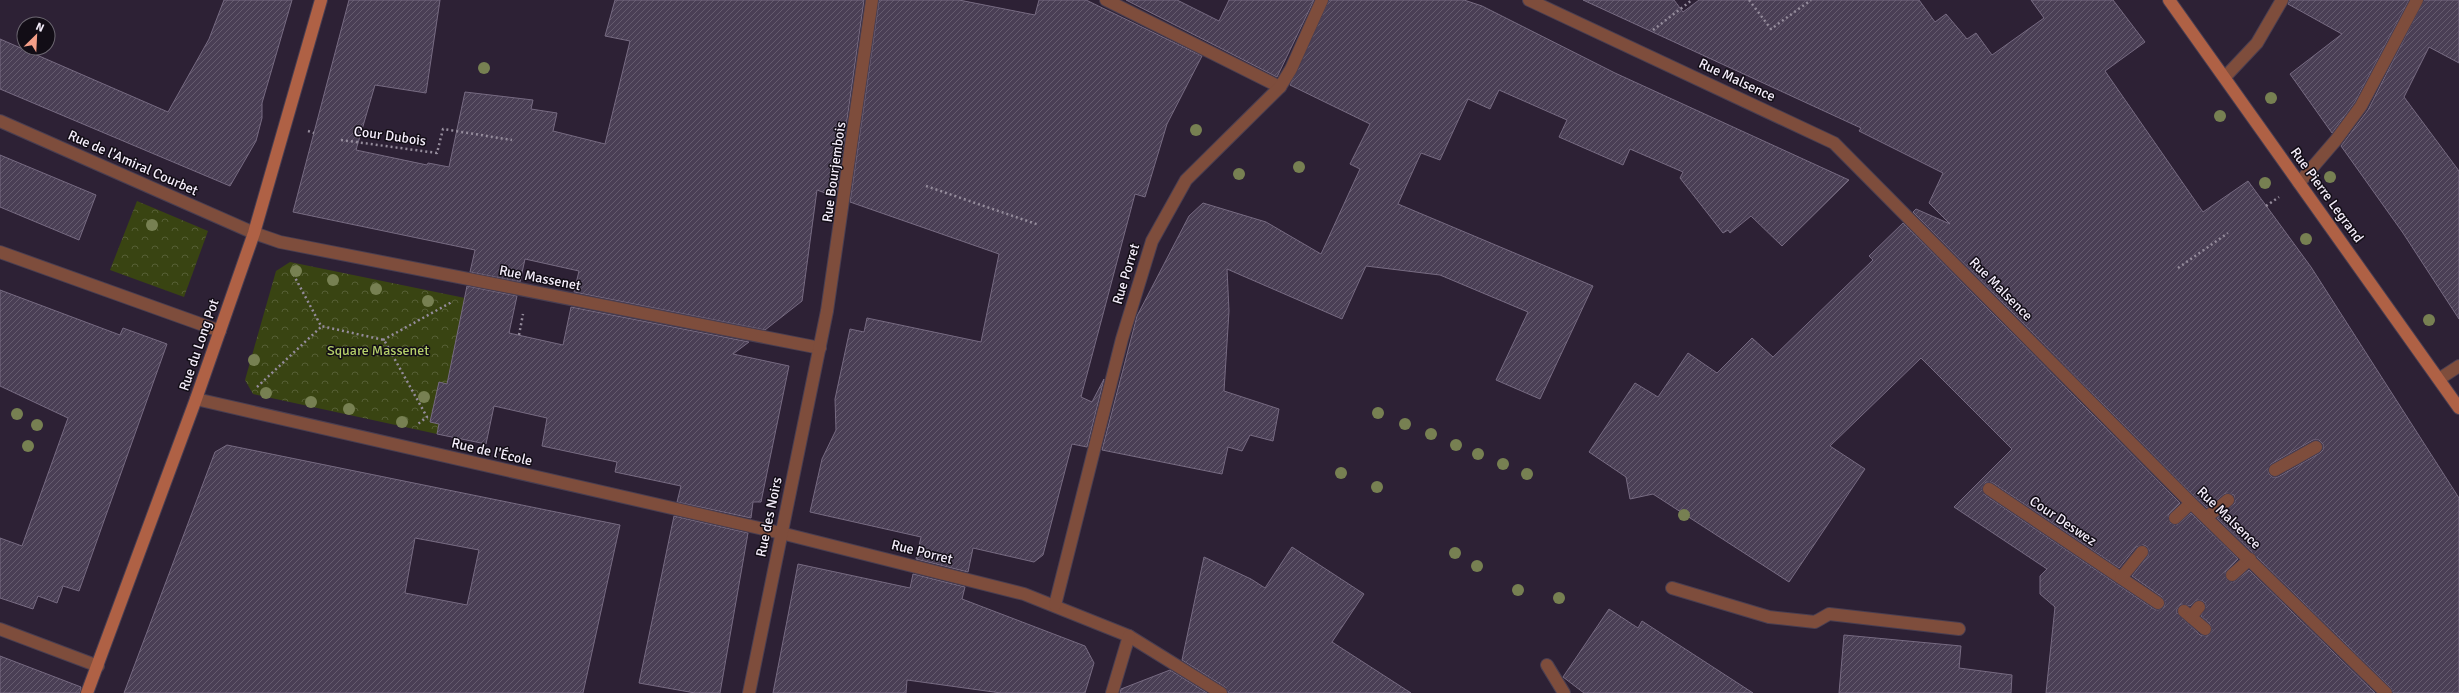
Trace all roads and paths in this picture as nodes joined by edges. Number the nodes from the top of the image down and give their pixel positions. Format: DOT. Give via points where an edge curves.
graph roads {
  1 [pos="321,0"];
  2 [pos="872,0"];
  3 [pos="1106,0"];
  4 [pos="1322,0"];
  5 [pos="1529,0"];
  6 [pos="1692,0"];
  7 [pos="1749,0"];
  8 [pos="1811,0"];
  9 [pos="2169,0"];
  10 [pos="2282,0"];
  11 [pos="2416,0"];
  12 [pos="1638,50"];
  13 [pos="2225,77"];
  14 [pos="1280,87"];
  15 [pos="0,121"];
  16 [pos="341,140"];
  17 [pos="512,140"];
  18 [pos="2299,183"];
  19 [pos="926,186"];
  20 [pos="1039,225"];
  21 [pos="254,233"];
  22 [pos="2228,233"];
  23 [pos="280,242"];
  24 [pos="0,252"];
  25 [pos="2178,268"];
  26 [pos="455,276"];
  27 [pos="321,326"];
  28 [pos="220,331"];
  29 [pos="384,340"];
  30 [pos="820,348"];
  31 [pos="2459,366"];
  32 [pos="2439,379"];
  33 [pos="196,399"];
  34 [pos="235,408"];
  35 [pos="2459,408"];
  36 [pos="2316,447"];
  37 [pos="429,452"];
  38 [pos="2275,470"];
  39 [pos="1989,489"];
  40 [pos="2228,500"];
  41 [pos="2192,503"];
  42 [pos="2206,517"];
  43 [pos="2175,518"];
  44 [pos="781,533"];
  45 [pos="2142,552"];
  46 [pos="2250,559"];
  47 [pos="2232,575"];
  48 [pos="2121,578"];
  49 [pos="1672,588"];
  50 [pos="2158,603"];
  51 [pos="1055,605"];
  52 [pos="2199,607"];
  53 [pos="1959,628"];
  54 [pos="0,629"];
  55 [pos="2205,629"];
  56 [pos="1129,636"];
  57 [pos="1547,665"];
  58 [pos="98,666"];
  59 [pos="87,693"];
  60 [pos="749,693"];
  61 [pos="1112,693"];
  62 [pos="1221,693"];
  63 [pos="1564,693"];
  64 [pos="2386,693"];
  1 -- 21 [label="street, Rue du Long Pot"];
  2 -- 30 [label="street, Rue Bourjembois" via="838,252"];
  3 -- 14 [label="street"];
  4 -- 14 [label="street, Rue Porret" via="1291,69"];
  5 -- 12 [label="street, Rue Malsence"];
  6 -- 12 [label="path" via="1651,31"];
  7 -- 8 [label="path" via="1771,29"];
  9 -- 13 [label="street, Rue Pierre Legrand"];
  10 -- 13 [label="street" via="2257,43"];
  11 -- 18 [label="street" via="2361,106"];
  12 -- 41 [label="street, Rue Malsence" via="1834,142"];
  13 -- 18 [label="street, Rue Pierre Legrand"];
  14 -- 51 [label="street, Rue Porret" via="1186,180 1152,241 1122,339"];
  15 -- 21 [label="street, Rue de l'Amiral Courbet"];
  16 -- 17 [label="path, Cour Dubois" via="437,153 443,129"];
  18 -- 32 [label="street, Rue Pierre Legrand"];
  19 -- 20 [label="path"];
  21 -- 23 [label="street, Rue Massenet"];
  21 -- 28 [label="street, Rue du Long Pot"];
  22 -- 25 [label="path"];
  23 -- 26 [label="street, Rue Massenet"];
  23 -- 27 [label="path" via="288,263"];
  24 -- 28 [label="street"];
  26 -- 29 [label="path" via="450,303"];
  26 -- 30 [label="street, Rue Massenet"];
  27 -- 29 [label="path"];
  27 -- 34 [label="path"];
  28 -- 33 [label="street, Rue du Long Pot"];
  29 -- 37 [label="path" via="427,417 418,425"];
  30 -- 44 [label="street, Rue des Noirs"];
  31 -- 32 [label="street"];
  32 -- 35 [label="street, Rue Pierre Legrand"];
  33 -- 34 [label="street, Rue de l'École"];
  33 -- 58 [label="street, Rue du Long Pot"];
  34 -- 37 [label="street, Rue de l'École"];
  36 -- 38 [label="street"];
  37 -- 44 [label="street, Rue de l'École"];
  39 -- 48 [label="street, Cour Deswez"];
  40 -- 42 [label="street"];
  41 -- 42 [label="street, Rue Malsence"];
  41 -- 43 [label="street"];
  42 -- 46 [label="street, Rue Malsence"];
  44 -- 51 [label="street, Rue Porret" via="992,585"];
  44 -- 60 [label="street, Rue des Noirs"];
  45 -- 48 [label="street"];
  46 -- 47 [label="street"];
  46 -- 64 [label="street, Rue Malsence"];
  48 -- 50 [label="street, Cour Deswez"];
  49 -- 53 [label="street" via="1769,617 1815,622 1829,614"];
  51 -- 56 [label="street, Rue Porret"];
  52 -- 55 [label="street" via="2187,614"];
  54 -- 58 [label="street"];
  56 -- 61 [label="street"];
  56 -- 62 [label="street, Rue Porret"];
  57 -- 63 [label="street"];
  58 -- 59 [label="street, Rue du Long Pot"];
}
